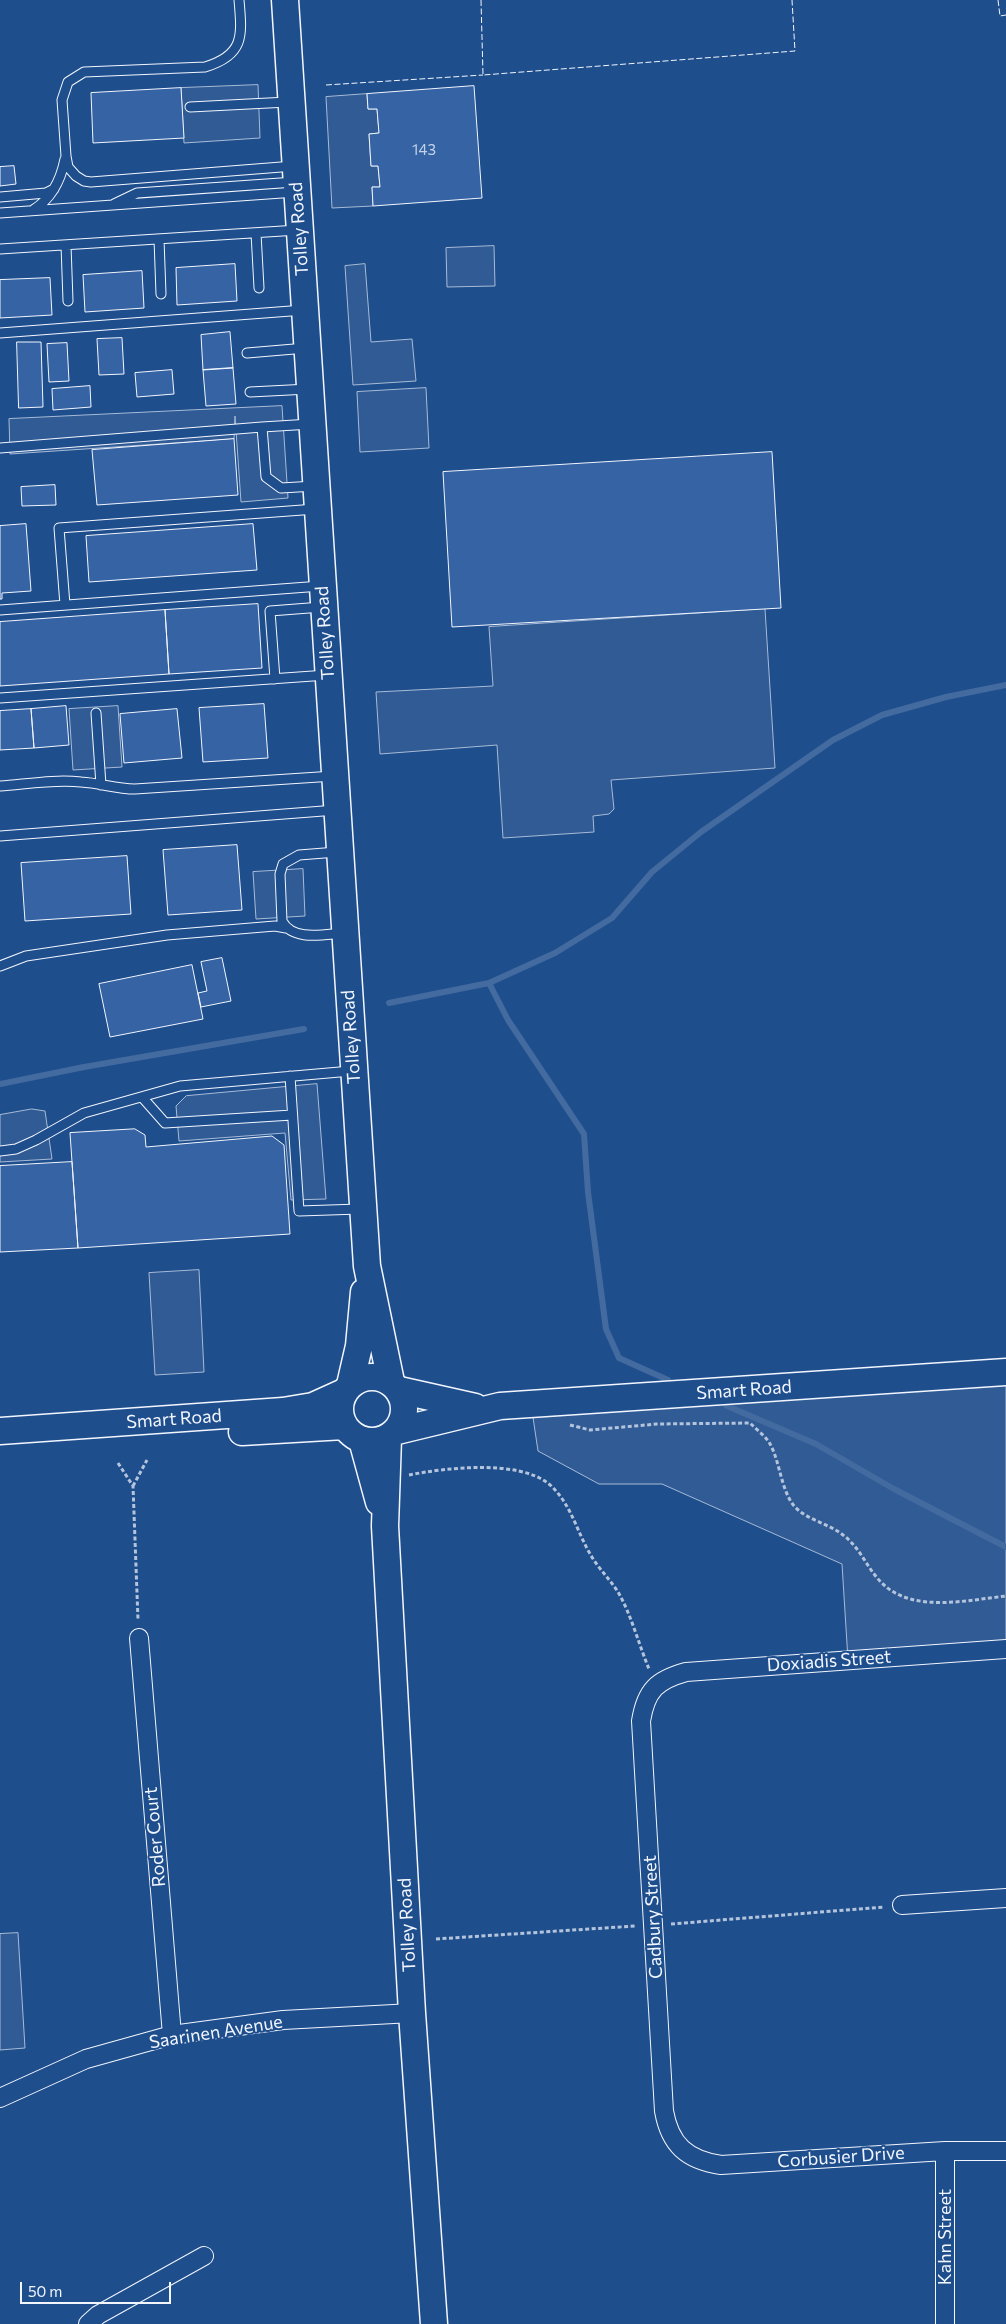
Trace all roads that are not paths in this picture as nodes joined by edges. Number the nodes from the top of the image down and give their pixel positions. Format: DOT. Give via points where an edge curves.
graph roads {
  1 [pos="239,0"];
  2 [pos="285,0"];
  3 [pos="291,102"];
  4 [pos="190,107"];
  5 [pos="66,156"];
  6 [pos="295,180"];
  7 [pos="54,189"];
  8 [pos="0,196"];
  9 [pos="32,211"];
  10 [pos="0,213"];
  11 [pos="299,230"];
  12 [pos="256,233"];
  13 [pos="159,239"];
  14 [pos="66,245"];
  15 [pos="0,250"];
  16 [pos="259,288"];
  17 [pos="161,294"];
  18 [pos="68,301"];
  19 [pos="304,310"];
  20 [pos="0,333"];
  21 [pos="306,348"];
  22 [pos="247,353"];
  23 [pos="309,389"];
  24 [pos="250,392"];
  25 [pos="311,424"];
  26 [pos="262,427"];
  27 [pos="0,448"];
  28 [pos="316,497"];
  29 [pos="322,596"];
  30 [pos="65,605"];
  31 [pos="0,610"];
  32 [pos="328,675"];
  33 [pos="275,679"];
  34 [pos="0,698"];
  35 [pos="96,714"];
  36 [pos="334,776"];
  37 [pos="101,785"];
  38 [pos="0,786"];
  39 [pos="336,810"];
  40 [pos="0,836"];
  41 [pos="339,852"];
  42 [pos="286,928"];
  43 [pos="344,933"];
  44 [pos="0,966"];
  45 [pos="354,1070"];
  46 [pos="290,1076"];
  47 [pos="142,1096"];
  48 [pos="292,1115"];
  49 [pos="0,1151"];
  50 [pos="363,1209"];
  51 [pos="367,1266"];
  52 [pos="1006,1372"];
  53 [pos="395,1386"];
  54 [pos="347,1388"];
  55 [pos="483,1408"];
  56 [pos="0,1431"];
  57 [pos="373,1434"];
  58 [pos="0,1448"];
  59 [pos="139,1638"];
  60 [pos="1006,1649"];
  61 [pos="656,1686"];
  62 [pos="1006,1898"];
  63 [pos="902,1905"];
  64 [pos="412,2012"];
  65 [pos="172,2035"];
  66 [pos="0,2098"];
  67 [pos="680,2148"];
  68 [pos="945,2151"];
  69 [pos="1006,2151"];
  70 [pos="204,2256"];
  71 [pos="88,2324"];
  72 [pos="434,2324"];
  73 [pos="945,2324"];
  1 -- 5 [label="lane" via="240,39 232,53 214,64 84,72 68,82 62,100"];
  2 -- 3 [label="main road, Tolley Road"];
  3 -- 4 [label="lane"];
  3 -- 6 [label="main road, Tolley Road"];
  5 -- 6 [label="lane" via="68,168 84,181 91,182"];
  5 -- 7 [label="lane"];
  6 -- 9 [label="lane" via="137,193 106,206"];
  6 -- 11 [label="main road, Tolley Road"];
  7 -- 8 [label="lane" via="46,193"];
  7 -- 9 [label="lane" via="42,205"];
  9 -- 10 [label="lane"];
  11 -- 12 [label="lane"];
  11 -- 19 [label="main road, Tolley Road"];
  12 -- 13 [label="lane"];
  12 -- 16 [label="lane"];
  13 -- 14 [label="lane"];
  13 -- 17 [label="lane"];
  14 -- 15 [label="lane"];
  14 -- 18 [label="lane"];
  19 -- 20 [label="lane"];
  19 -- 21 [label="main road, Tolley Road"];
  21 -- 22 [label="lane"];
  21 -- 23 [label="main road, Tolley Road"];
  23 -- 24 [label="lane"];
  23 -- 25 [label="main road, Tolley Road"];
  25 -- 26 [label="lane"];
  25 -- 28 [label="main road, Tolley Road"];
  26 -- 27 [label="lane"];
  26 -- 28 [label="lane" via="266,477 281,488"];
  28 -- 29 [label="main road, Tolley Road"];
  28 -- 30 [label="lane" via="59,528"];
  29 -- 30 [label="lane"];
  29 -- 32 [label="main road, Tolley Road"];
  29 -- 33 [label="lane" via="270,611"];
  30 -- 31 [label="lane"];
  32 -- 33 [label="lane"];
  32 -- 36 [label="main road, Tolley Road"];
  33 -- 34 [label="lane"];
  35 -- 37 [label="lane"];
  36 -- 37 [label="lane" via="135,789"];
  36 -- 39 [label="main road, Tolley Road"];
  37 -- 38 [label="lane" via="65,781"];
  39 -- 40 [label="lane"];
  39 -- 41 [label="main road, Tolley Road"];
  41 -- 42 [label="lane" via="299,855 283,864 280,874 282,921"];
  41 -- 43 [label="main road, Tolley Road"];
  42 -- 43 [label="lane" via="308,935"];
  42 -- 44 [label="lane" via="275,926 167,935 26,956"];
  43 -- 45 [label="main road, Tolley Road"];
  45 -- 46 [label="lane"];
  45 -- 50 [label="main road, Tolley Road"];
  46 -- 47 [label="lane" via="180,1086"];
  46 -- 48 [label="lane"];
  47 -- 48 [label="lane" via="165,1123"];
  47 -- 49 [label="lane" via="84,1113 36,1140 16,1149"];
  48 -- 50 [label="lane" via="299,1211"];
  50 -- 51 [label="main road, Tolley Road"];
  51 -- 53 [label="main road, Tolley Road"];
  51 -- 54 [label="main road, Tolley Road" via="359,1346"];
  52 -- 55 [label="main road, Smart Road"];
  53 -- 54 [label="main road" via="380,1377 369,1376 359,1378"];
  53 -- 55 [label="main road, Smart Road"];
  53 -- 57 [label="main road" via="404,1401 402,1421"];
  54 -- 56 [label="main road, Smart Road" via="314,1406 283,1411"];
  54 -- 57 [label="main road" via="339,1405"];
  55 -- 57 [label="main road, Smart Road"];
  57 -- 58 [label="main road, Smart Road"];
  57 -- 64 [label="main road, Tolley Road" via="386,1526"];
  59 -- 65 [label="street, Roder Court"];
  60 -- 61 [label="street, Doxiadis Street" via="686,1672 667,1677"];
  61 -- 67 [label="street, Cadbury Street" via="644,1704 641,1721 664,2110 667,2126"];
  62 -- 63 [label="street"];
  64 -- 65 [label="street, Saarinen Avenue" via="283,2020"];
  64 -- 72 [label="main road, Tolley Road"];
  65 -- 66 [label="street, Saarinen Avenue" via="86,2059"];
  67 -- 68 [label="street, Corbusier Drive" via="705,2162 721,2165"];
  68 -- 69 [label="street, Corbusier Drive"];
  68 -- 73 [label="street, Kahn Street"];
  70 -- 71 [label="street" via="98,2315"];
}
